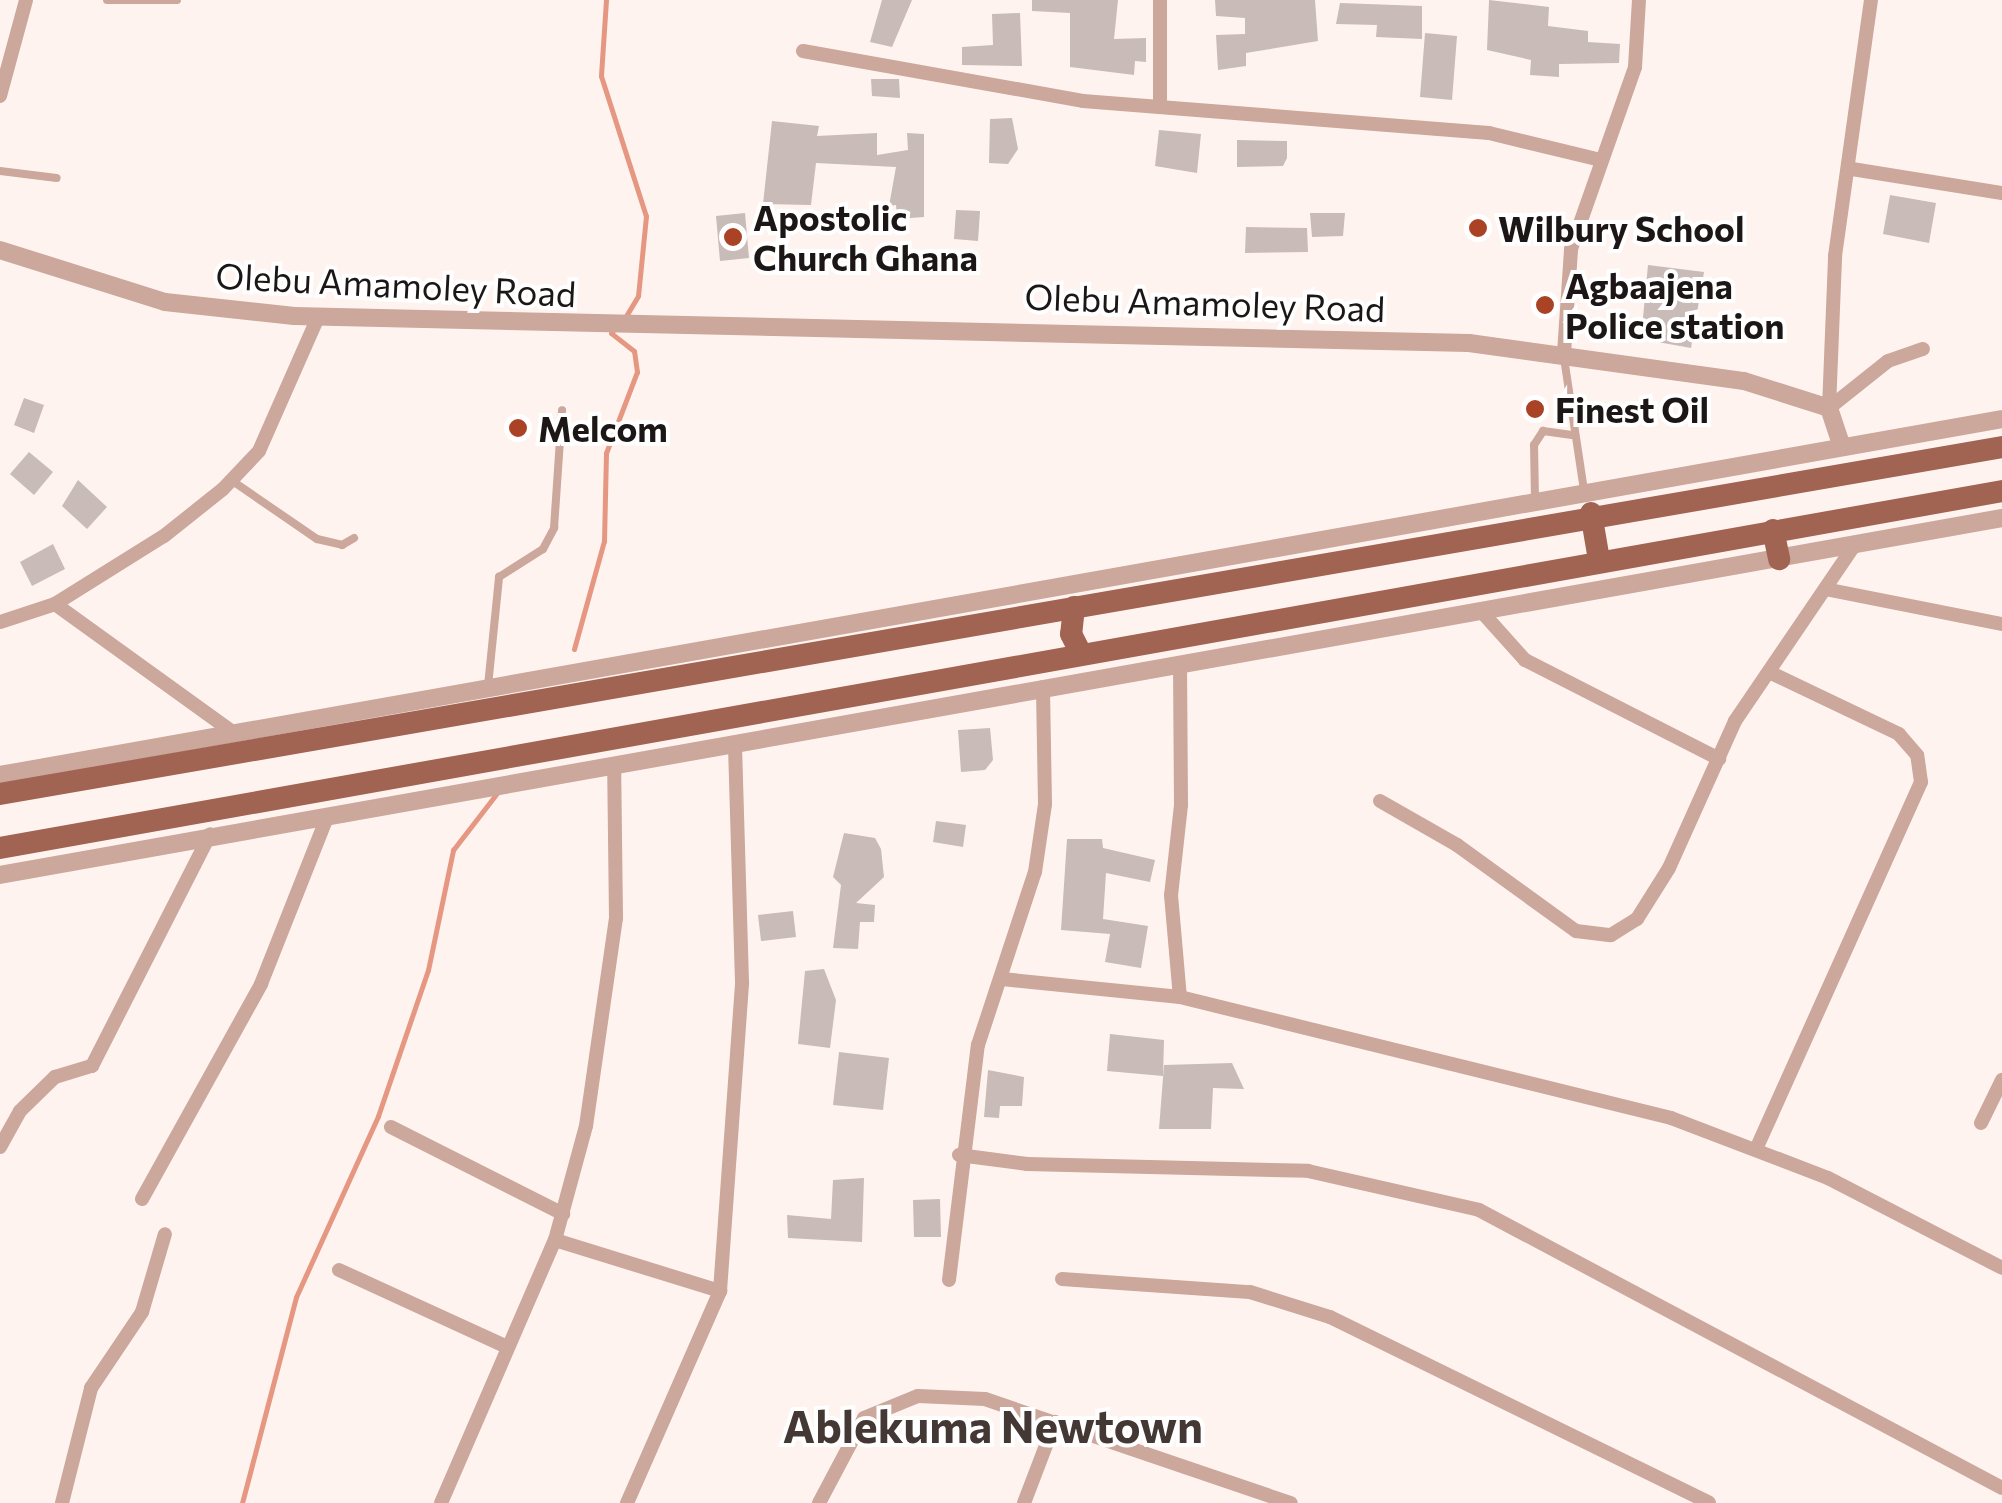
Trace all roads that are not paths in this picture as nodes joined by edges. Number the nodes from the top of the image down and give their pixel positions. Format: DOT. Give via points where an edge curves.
graph roads {
  1 [pos="26,0"];
  2 [pos="107,0"];
  3 [pos="178,0"];
  4 [pos="1160,0"];
  5 [pos="1638,0"];
  6 [pos="1871,0"];
  7 [pos="804,51"];
  8 [pos="0,96"];
  9 [pos="1160,105"];
  10 [pos="1601,160"];
  11 [pos="1852,170"];
  12 [pos="0,171"];
  13 [pos="57,178"];
  14 [pos="2002,193"];
  15 [pos="0,250"];
  16 [pos="318,316"];
  17 [pos="1923,349"];
  18 [pos="1564,353"];
  19 [pos="1829,408"];
  20 [pos="562,410"];
  21 [pos="2002,420"];
  22 [pos="1572,434"];
  23 [pos="1842,447"];
  24 [pos="2002,447"];
  25 [pos="231,480"];
  26 [pos="2002,491"];
  27 [pos="1535,500"];
  28 [pos="1587,502"];
  29 [pos="2002,518"];
  30 [pos="1773,530"];
  31 [pos="354,538"];
  32 [pos="1854,546"];
  33 [pos="1779,559"];
  34 [pos="1599,560"];
  35 [pos="1826,589"];
  36 [pos="54,604"];
  37 [pos="1074,608"];
  38 [pos="1481,611"];
  39 [pos="0,622"];
  40 [pos="2002,624"];
  41 [pos="1081,654"];
  42 [pos="1180,664"];
  43 [pos="1770,674"];
  44 [pos="488,686"];
  45 [pos="1043,688"];
  46 [pos="234,732"];
  47 [pos="736,744"];
  48 [pos="1718,759"];
  49 [pos="614,765"];
  50 [pos="0,775"];
  51 [pos="0,794"];
  52 [pos="1380,801"];
  53 [pos="326,817"];
  54 [pos="210,834"];
  55 [pos="0,848"];
  56 [pos="0,875"];
  57 [pos="1002,980"];
  58 [pos="1180,997"];
  59 [pos="2002,1080"];
  60 [pos="1982,1123"];
  61 [pos="391,1127"];
  62 [pos="0,1147"];
  63 [pos="1757,1147"];
  64 [pos="959,1154"];
  65 [pos="142,1199"];
  66 [pos="563,1214"];
  67 [pos="165,1234"];
  68 [pos="555,1240"];
  69 [pos="2002,1268"];
  70 [pos="338,1270"];
  71 [pos="1062,1279"];
  72 [pos="948,1280"];
  73 [pos="720,1291"];
  74 [pos="507,1347"];
  75 [pos="1055,1422"];
  76 [pos="2002,1488"];
  77 [pos="62,1503"];
  78 [pos="441,1503"];
  79 [pos="628,1503"];
  80 [pos="819,1503"];
  81 [pos="1024,1503"];
  82 [pos="1292,1503"];
  83 [pos="1709,1503"];
  1 -- 8 [label="street"];
  2 -- 3 [label="lane"];
  4 -- 9 [label="street"];
  5 -- 10 [label="street" via="1635,67"];
  6 -- 11 [label="street"];
  7 -- 9 [label="street" via="1031,93"];
  9 -- 10 [label="street" via="1489,132"];
  10 -- 18 [label="street" via="1571,248"];
  11 -- 14 [label="street"];
  11 -- 19 [label="street" via="1835,256"];
  12 -- 13 [label="lane"];
  15 -- 16 [label="street, Olebu Amamoley Road" via="165,302"];
  16 -- 18 [label="street, Olebu Amamoley Road" via="1194,332"];
  16 -- 25 [label="street" via="294,386 259,451"];
  17 -- 19 [label="street" via="1888,360"];
  18 -- 19 [label="street, Olebu Amamoley Road" via="1744,380"];
  18 -- 22 [label="lane"];
  19 -- 23 [label="street"];
  20 -- 44 [label="lane" via="554,528 544,549 499,578"];
  21 -- 23 [label="street"];
  22 -- 27 [label="lane" via="1542,431 1534,445"];
  22 -- 28 [label="lane"];
  23 -- 28 [label="street"];
  24 -- 28 [label="main road"];
  25 -- 31 [label="lane" via="318,539 342,546"];
  25 -- 36 [label="street" via="164,536"];
  26 -- 30 [label="main road"];
  27 -- 28 [label="street"];
  27 -- 44 [label="street"];
  28 -- 34 [label="main road"];
  28 -- 37 [label="main road"];
  29 -- 32 [label="street"];
  30 -- 33 [label="main road"];
  30 -- 34 [label="main road"];
  32 -- 33 [label="street"];
  32 -- 35 [label="street"];
  33 -- 38 [label="street"];
  34 -- 41 [label="main road"];
  35 -- 40 [label="street"];
  35 -- 43 [label="street"];
  36 -- 39 [label="street"];
  36 -- 46 [label="street"];
  37 -- 41 [label="main road" via="1071,634"];
  37 -- 51 [label="main road"];
  38 -- 42 [label="street"];
  38 -- 48 [label="street" via="1525,660"];
  41 -- 55 [label="main road"];
  42 -- 45 [label="street"];
  42 -- 58 [label="street" via="1181,804 1170,896"];
  43 -- 48 [label="street"];
  43 -- 63 [label="street" via="1899,734 1916,754 1921,782"];
  44 -- 46 [label="street"];
  45 -- 47 [label="street"];
  45 -- 57 [label="street" via="1042,821 1022,927"];
  46 -- 50 [label="street"];
  47 -- 49 [label="street"];
  47 -- 73 [label="street" via="742,982"];
  48 -- 52 [label="street" via="1669,868 1637,920 1611,936 1576,931 1457,844"];
  49 -- 53 [label="street"];
  49 -- 66 [label="street" via="616,918 600,1055"];
  53 -- 54 [label="street"];
  53 -- 65 [label="street" via="261,984"];
  54 -- 56 [label="street"];
  54 -- 62 [label="street" via="92,1066 55,1077 20,1111"];
  57 -- 58 [label="street"];
  57 -- 64 [label="street" via="978,1044"];
  58 -- 63 [label="street" via="1327,1028"];
  59 -- 60 [label="street"];
  61 -- 66 [label="street"];
  63 -- 69 [label="street"];
  64 -- 72 [label="street"];
  64 -- 76 [label="street" via="1027,1164 1294,1170 1479,1210"];
  66 -- 68 [label="street"];
  67 -- 77 [label="street" via="142,1312 91,1388"];
  68 -- 73 [label="street"];
  68 -- 74 [label="street"];
  70 -- 74 [label="street"];
  71 -- 83 [label="street" via="1250,1292 1330,1318"];
  73 -- 79 [label="street"];
  74 -- 78 [label="street"];
  75 -- 80 [label="street" via="985,1399 918,1396 888,1403 864,1418"];
  75 -- 81 [label="street"];
  75 -- 82 [label="street"];
}
